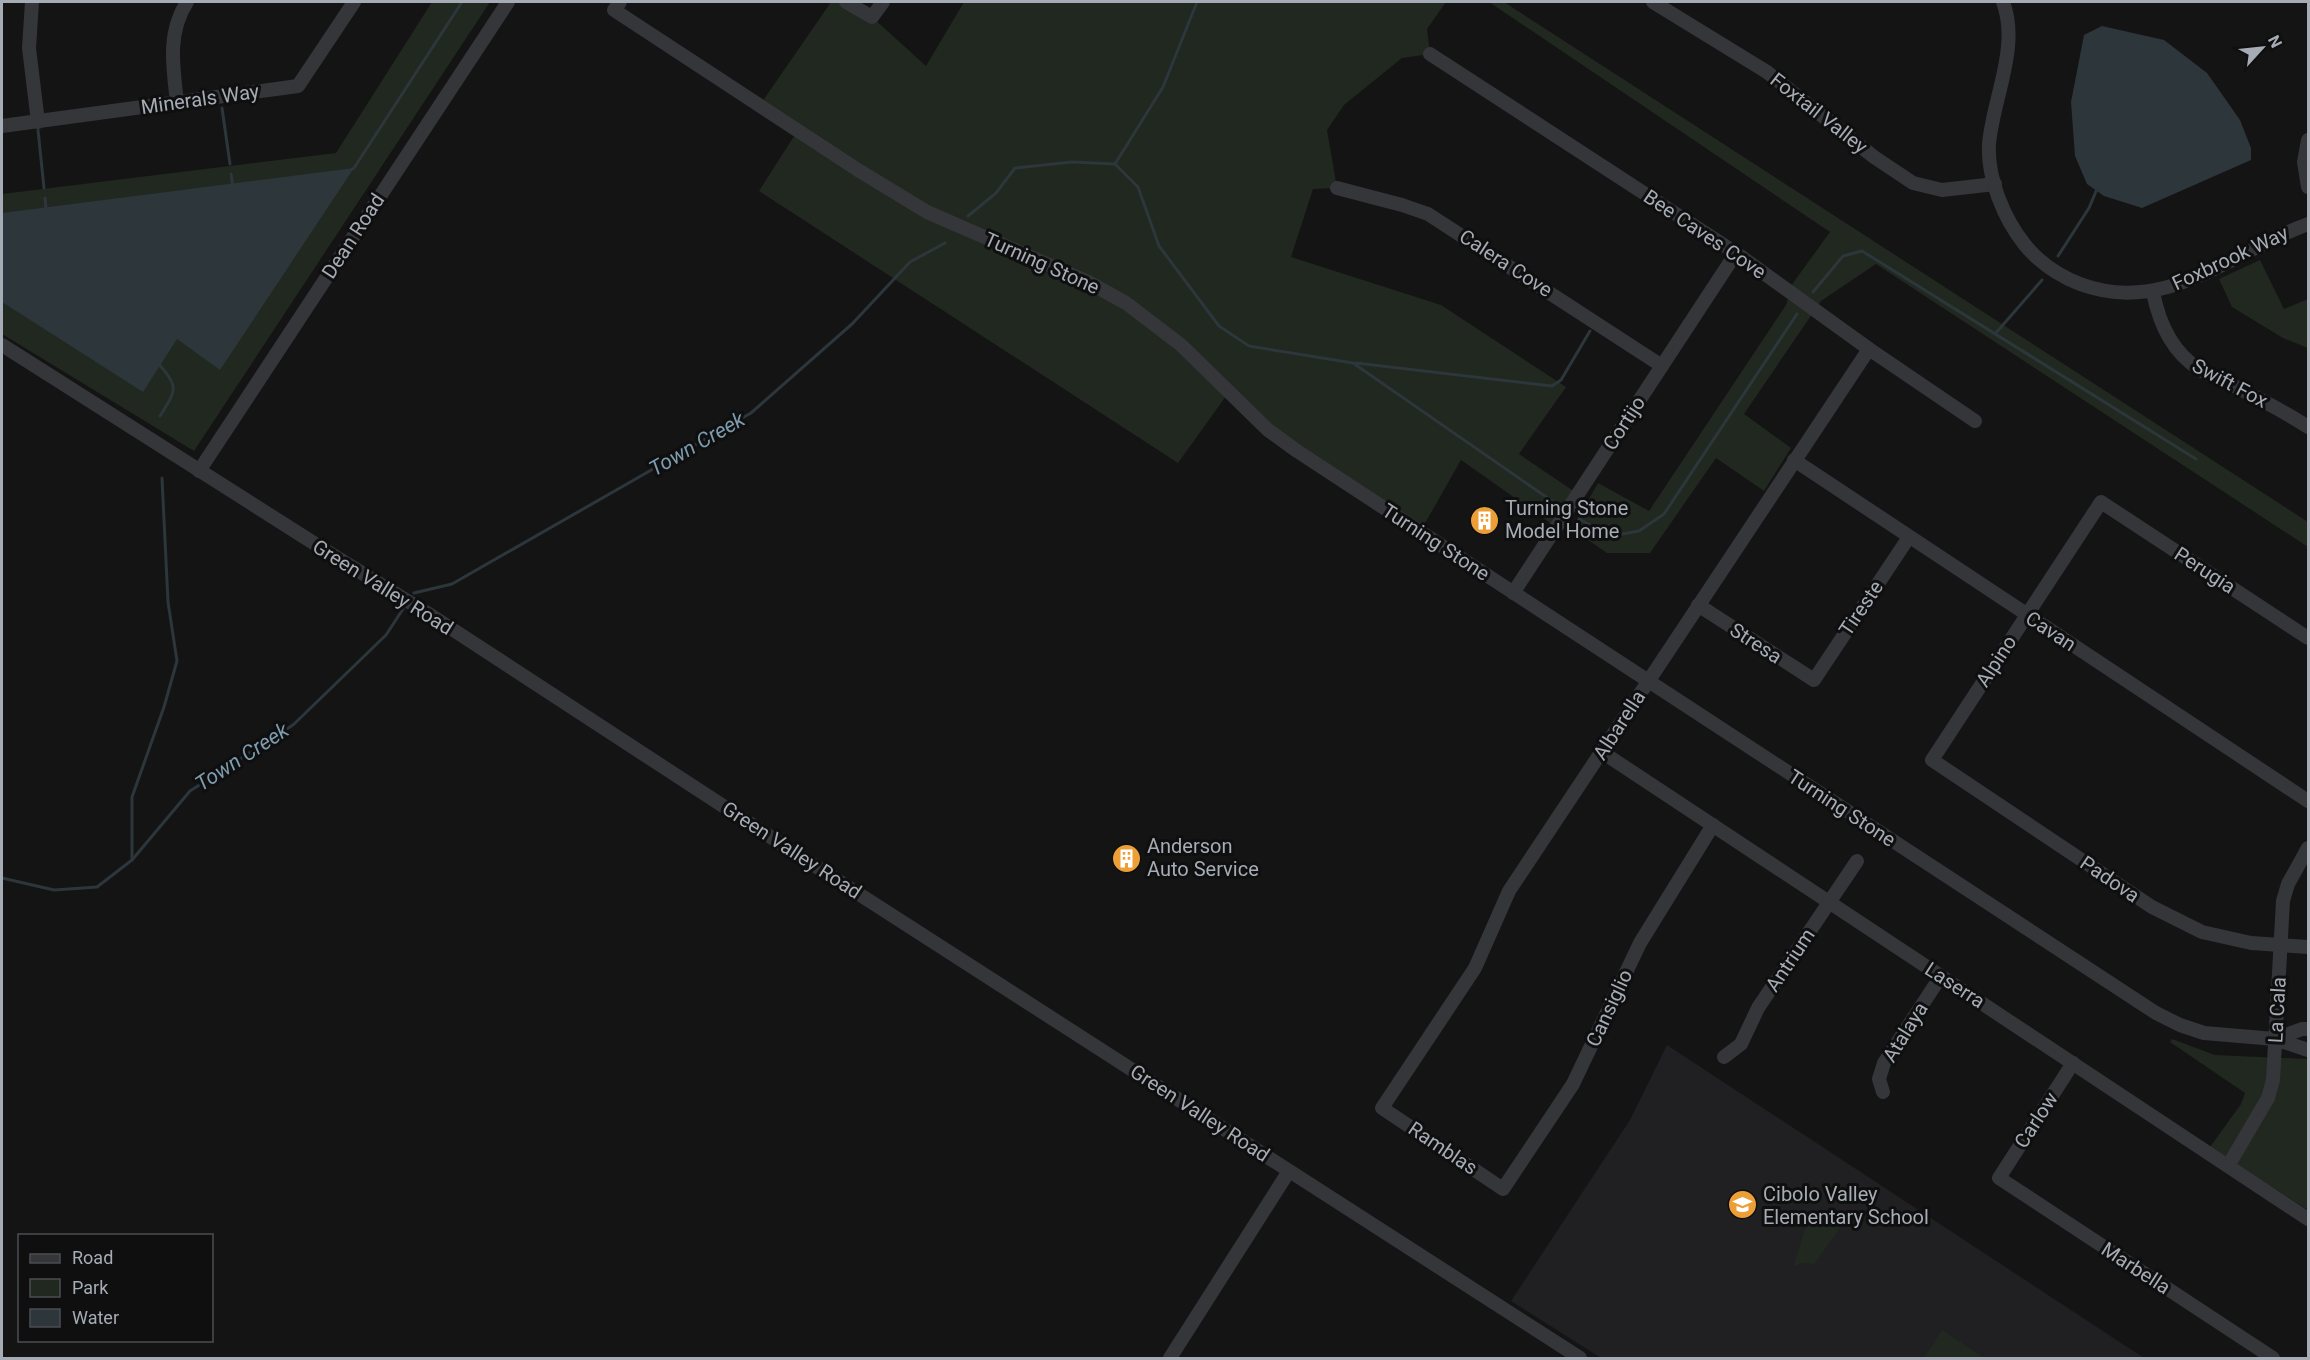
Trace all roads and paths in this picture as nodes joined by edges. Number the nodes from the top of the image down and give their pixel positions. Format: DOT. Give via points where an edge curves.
graph roads {
  1 [pos="32,2"];
  2 [pos="187,2"];
  3 [pos="354,2"];
  4 [pos="508,2"];
  5 [pos="846,2"];
  6 [pos="883,2"];
  7 [pos="1653,2"];
  8 [pos="2003,2"];
  9 [pos="617,6"];
  10 [pos="1430,54"];
  11 [pos="177,102"];
  12 [pos="38,122"];
  13 [pos="2,126"];
  14 [pos="2308,140"];
  15 [pos="1995,184"];
  16 [pos="2308,187"];
  17 [pos="1337,188"];
  18 [pos="2308,224"];
  19 [pos="1736,253"];
  20 [pos="2153,292"];
  21 [pos="2,345"];
  22 [pos="1869,349"];
  23 [pos="1662,366"];
  24 [pos="1975,421"];
  25 [pos="2308,427"];
  26 [pos="1794,460"];
  27 [pos="199,471"];
  28 [pos="2101,502"];
  29 [pos="1909,537"];
  30 [pos="1513,593"];
  31 [pos="1698,605"];
  32 [pos="2026,614"];
  33 [pos="2308,638"];
  34 [pos="1814,680"];
  35 [pos="1648,682"];
  36 [pos="1602,752"];
  37 [pos="1932,760"];
  38 [pos="2308,801"];
  39 [pos="1713,825"];
  40 [pos="2308,848"];
  41 [pos="1857,861"];
  42 [pos="1829,902"];
  43 [pos="2281,946"];
  44 [pos="2308,947"];
  45 [pos="1941,976"];
  46 [pos="2308,1029"];
  47 [pos="2275,1039"];
  48 [pos="2308,1050"];
  49 [pos="1724,1056"];
  50 [pos="2073,1062"];
  51 [pos="1883,1092"];
  52 [pos="1382,1108"];
  53 [pos="2228,1166"];
  54 [pos="1289,1171"];
  55 [pos="1999,1178"];
  56 [pos="1503,1189"];
  57 [pos="2308,1219"];
  58 [pos="1170,1359"];
  59 [pos="1580,1359"];
  60 [pos="2273,1359"];
  1 -- 12 [label="street" via="29,48"];
  2 -- 11 [label="street" via="178,15 172,40"];
  3 -- 11 [label="street, Minerals Way" via="298,86"];
  4 -- 27 [label="street, Dean Road"];
  5 -- 6 [label="street" via="872,17"];
  7 -- 15 [label="street, Foxtail Valley" via="1767,72 1912,183 1942,190"];
  8 -- 15 [label="street, Foxbrook Way" via="2008,16 2008,42 1989,146"];
  9 -- 30 [label="street, Turning Stone" via="858,170 927,212 1088,282 1126,303 1181,345 1268,430"];
  10 -- 19 [label="street, Bee Caves Cove"];
  11 -- 12 [label="street, Minerals Way"];
  12 -- 13 [label="street, Minerals Way"];
  14 -- 16 [label="street" via="2304,162"];
  15 -- 20 [label="street, Foxbrook Way" via="1998,201 2014,232 2051,269 2097,290"];
  17 -- 23 [label="street, Calera Cove" via="1428,214"];
  18 -- 20 [label="street, Foxbrook Way" via="2193,279"];
  19 -- 22 [label="street, Bee Caves Cove"];
  19 -- 23 [label="street, Cortijo"];
  20 -- 25 [label="street, Swift Fox" via="2168,337 2184,357 2200,370 2252,394"];
  21 -- 27 [label="street, Green Valley Road"];
  22 -- 24 [label="street, Bee Caves Cove"];
  22 -- 26 [label="street, Albarella"];
  23 -- 30 [label="street, Cortijo"];
  26 -- 29 [label="street, Cavan"];
  26 -- 31 [label="street, Albarella"];
  27 -- 54 [label="street, Green Valley Road" via="432,616"];
  28 -- 32 [label="street, Alpino"];
  28 -- 33 [label="street, Perugia"];
  29 -- 32 [label="street, Cavan"];
  29 -- 34 [label="street, Tireste"];
  30 -- 35 [label="street, Turning Stone"];
  31 -- 34 [label="street, Stresa"];
  31 -- 35 [label="street, Albarella"];
  32 -- 37 [label="street, Alpino"];
  32 -- 38 [label="street, Cavan"];
  35 -- 36 [label="street, Albarella"];
  35 -- 47 [label="street, Turning Stone" via="2156,1013 2204,1033"];
  36 -- 39 [label="street, Laserra"];
  36 -- 52 [label="street, Albarella" via="1509,891 1474,968"];
  37 -- 43 [label="street, Padova" via="2152,907 2202,932"];
  39 -- 42 [label="street, Laserra"];
  39 -- 56 [label="street, Cansiglio" via="1640,943 1573,1084"];
  40 -- 43 [label="street, La Cala" via="2283,901"];
  41 -- 42 [label="street, Antrium"];
  42 -- 45 [label="street, Laserra"];
  42 -- 49 [label="street, Antrium" via="1758,1008 1741,1044"];
  43 -- 44 [label="street, Padova"];
  43 -- 47 [label="street, La Cala"];
  45 -- 50 [label="street, Laserra"];
  45 -- 51 [label="street, Atalaya" via="1884,1063 1879,1079"];
  46 -- 47 [label="street, Turning Stone"];
  47 -- 48 [label="street, Turning Stone"];
  47 -- 53 [label="street, La Cala" via="2268,1098"];
  50 -- 53 [label="street, Laserra"];
  50 -- 55 [label="street, Carlow"];
  52 -- 56 [label="street, Ramblas"];
  53 -- 57 [label="street, Laserra"];
  54 -- 58 [label="street"];
  54 -- 59 [label="street, Green Valley Road"];
  55 -- 60 [label="street, Marbella"];
}
